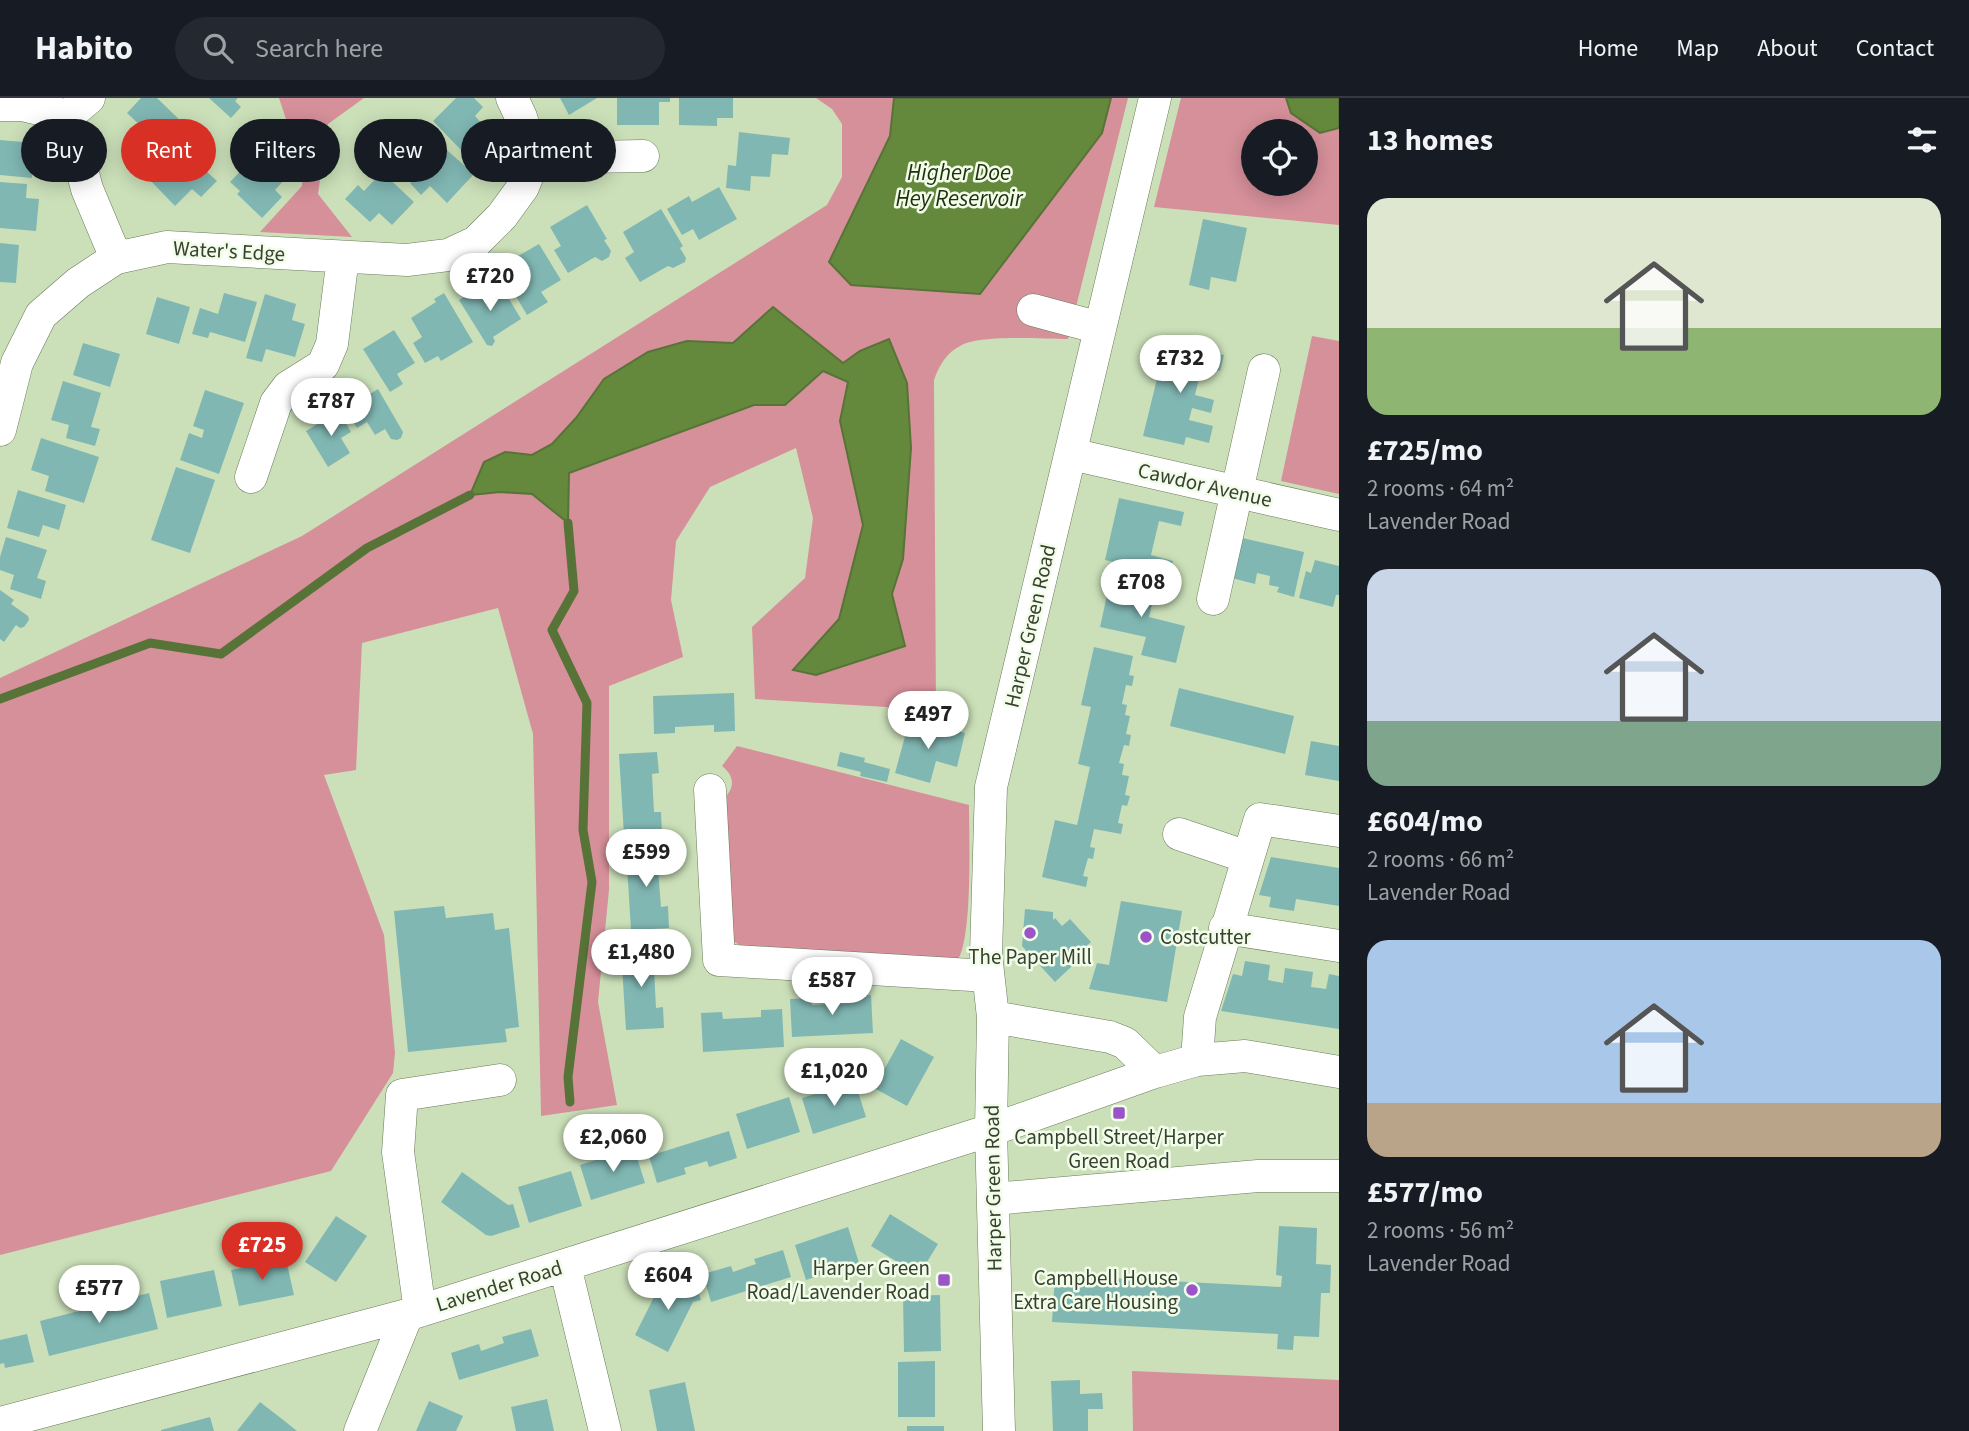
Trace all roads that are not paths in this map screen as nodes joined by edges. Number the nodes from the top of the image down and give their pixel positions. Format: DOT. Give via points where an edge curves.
graph roads {
  1 [pos="512,98"];
  2 [pos="1155,98"];
  3 [pos="0,105"];
  4 [pos="78,107"];
  5 [pos="521,119"];
  6 [pos="616,156"];
  7 [pos="643,156"];
  8 [pos="525,182"];
  9 [pos="343,257"];
  10 [pos="116,258"];
  11 [pos="1033,310"];
  12 [pos="1100,328"];
  13 [pos="1265,370"];
  14 [pos="0,430"];
  15 [pos="1071,454"];
  16 [pos="262,460"];
  17 [pos="1237,492"];
  18 [pos="1339,515"];
  19 [pos="1213,598"];
  20 [pos="710,790"];
  21 [pos="1339,831"];
  22 [pos="1179,834"];
  23 [pos="1247,856"];
  24 [pos="1225,928"];
  25 [pos="1339,946"];
  26 [pos="988,976"];
  27 [pos="993,1017"];
  28 [pos="1197,1060"];
  29 [pos="1155,1072"];
  30 [pos="1339,1072"];
  31 [pos="500,1080"];
  32 [pos="991,1130"];
  33 [pos="1339,1176"];
  34 [pos="993,1199"];
  35 [pos="565,1266"];
  36 [pos="414,1313"];
  37 [pos="0,1423"];
  38 [pos="360,1431"];
  39 [pos="605,1431"];
  40 [pos="999,1431"];
  1 -- 5 [label="street, Water's Edge"];
  2 -- 12 [label="street, Harper Green Road"];
  3 -- 4 [label="street"];
  4 -- 10 [label="street" via="87,189"];
  6 -- 7 [label="street"];
  8 -- 9 [label="street, Water's Edge" via="502,216 476,242 448,255 407,260"];
  9 -- 10 [label="street, Water's Edge" via="167,247"];
  9 -- 16 [label="street" via="332,344 323,365 288,387 276,403"];
  10 -- 14 [label="street, Water's Edge" via="41,315 17,363"];
  11 -- 12 [label="street"];
  12 -- 15 [label="street, Harper Green Road"];
  13 -- 17 [label="street"];
  15 -- 17 [label="street, Cawdor Avenue"];
  15 -- 26 [label="street, Harper Green Road" via="991,787"];
  17 -- 18 [label="street, Cawdor Avenue"];
  17 -- 19 [label="street"];
  20 -- 26 [label="street" via="708,968"];
  21 -- 23 [label="street" via="1260,819"];
  22 -- 23 [label="street"];
  23 -- 24 [label="street"];
  24 -- 25 [label="street"];
  24 -- 28 [label="street" via="1200,1017"];
  26 -- 27 [label="street, Harper Green Road"];
  27 -- 29 [label="street" via="1110,1037 1125,1043"];
  27 -- 32 [label="street, Harper Green Road"];
  28 -- 29 [label="street, Lavender Road"];
  28 -- 30 [label="street, Lavender Road" via="1245,1056"];
  29 -- 32 [label="street, Lavender Road"];
  31 -- 36 [label="street" via="402,1095 398,1152"];
  32 -- 34 [label="street, Harper Green Road"];
  32 -- 35 [label="street, Lavender Road"];
  33 -- 34 [label="street" via="1258,1176"];
  34 -- 40 [label="street, Harper Green Road"];
  35 -- 36 [label="street, Lavender Road"];
  35 -- 39 [label="street"];
  36 -- 37 [label="street, Lavender Road"];
  36 -- 38 [label="street"];
}
